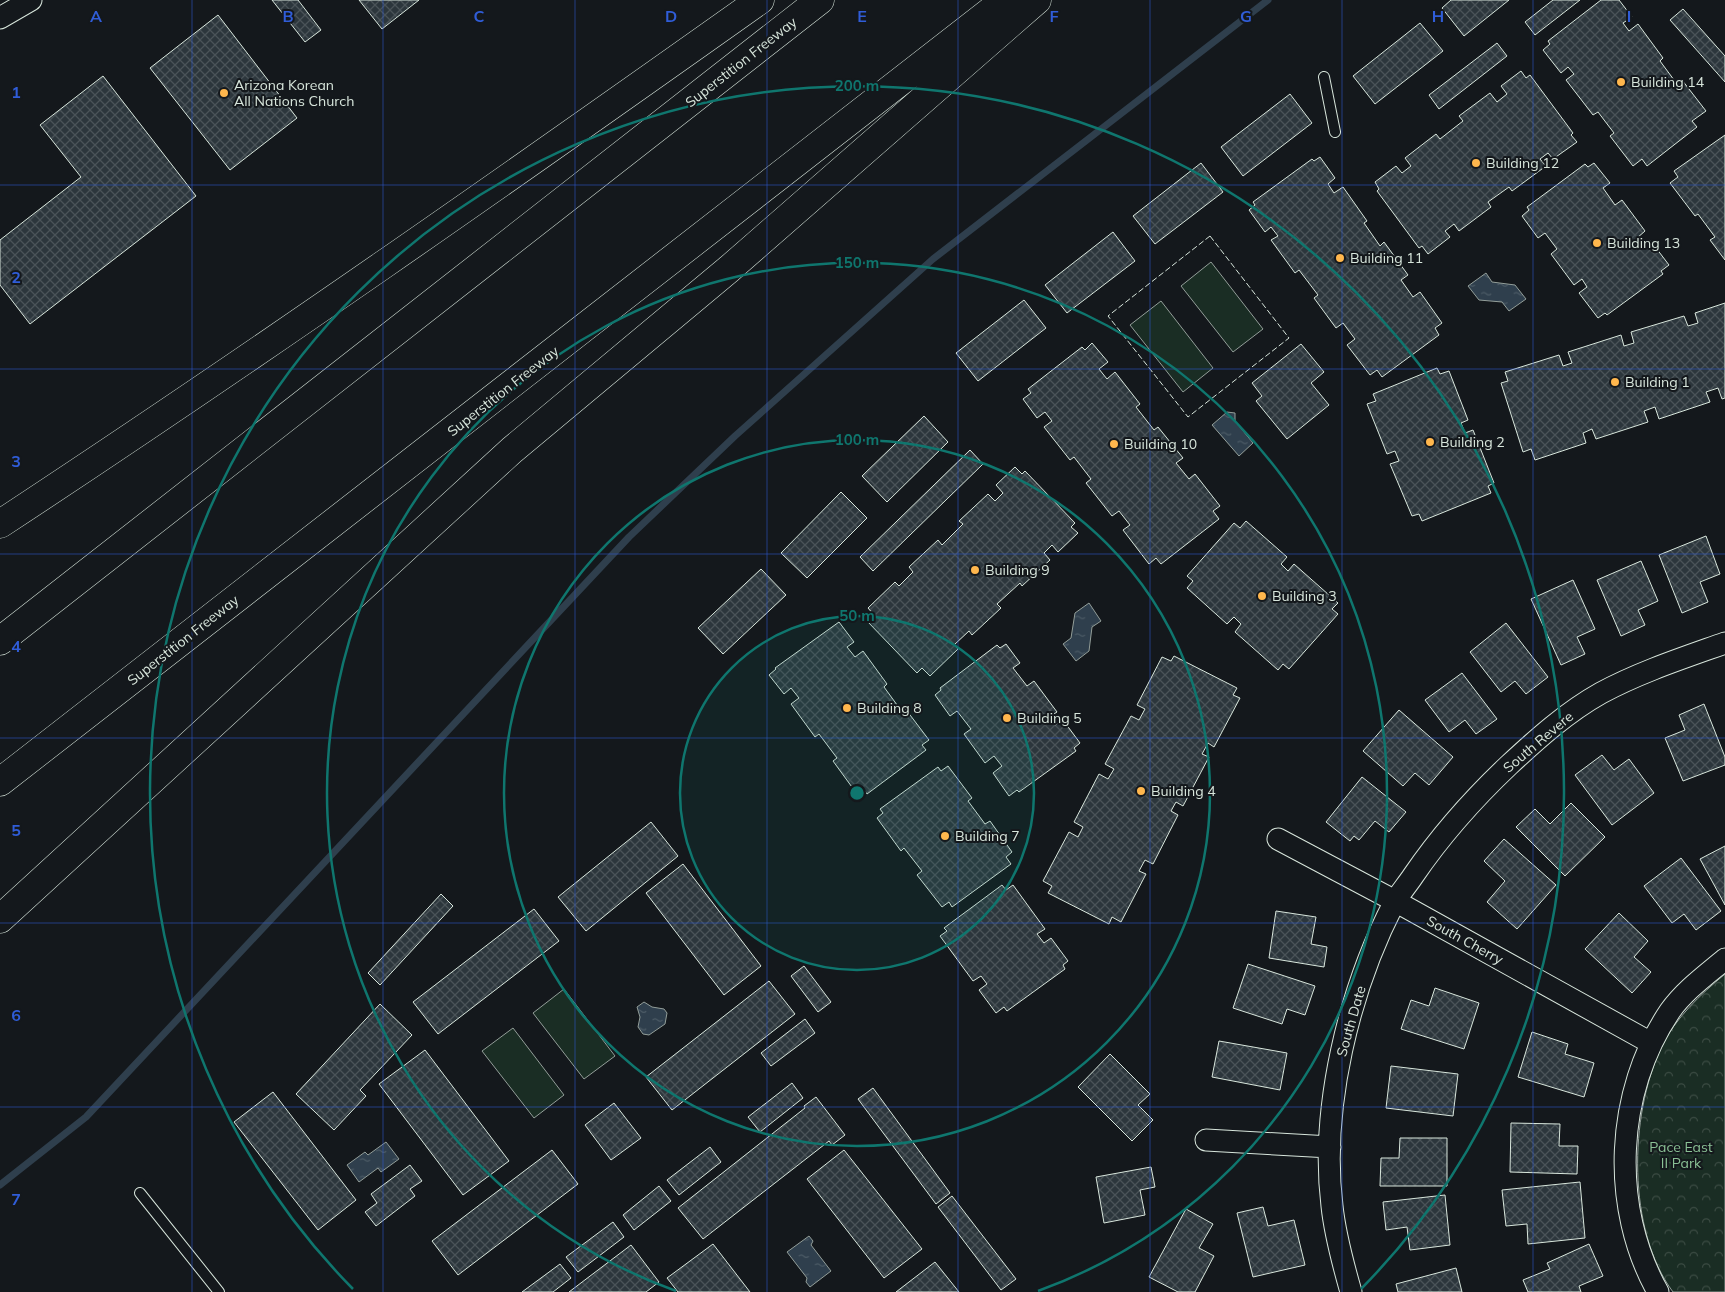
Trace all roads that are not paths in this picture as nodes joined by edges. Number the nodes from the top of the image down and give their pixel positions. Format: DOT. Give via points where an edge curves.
graph roads {
  1 [pos="31,0"];
  2 [pos="760,0"];
  3 [pos="820,0"];
  4 [pos="1005,0"];
  5 [pos="1037,0"];
  6 [pos="0,18"];
  7 [pos="1324,77"];
  8 [pos="1334,132"];
  9 [pos="0,524"];
  10 [pos="0,640"];
  11 [pos="1725,644"];
  12 [pos="0,782"];
  13 [pos="1278,839"];
  14 [pos="1396,901"];
  15 [pos="0,919"];
  16 [pos="1725,959"];
  17 [pos="1651,1043"];
  18 [pos="1206,1140"];
  19 [pos="1330,1147"];
  20 [pos="140,1193"];
  21 [pos="219,1292"];
  22 [pos="1351,1292"];
  23 [pos="1658,1292"];
  1 -- 6 [label="street"];
  2 -- 9 [label="highway" via="374,271"];
  3 -- 10 [label="highway, Superstition Freeway"];
  4 -- 12 [label="highway, Superstition Freeway"];
  5 -- 15 [label="highway" via="729,269 512,450"];
  7 -- 8 [label="lane"];
  11 -- 14 [label="street, South Revere" via="1671,662 1600,694 1549,729 1482,790 1436,842"];
  13 -- 14 [label="street, South Cherry"];
  14 -- 17 [label="street, South Cherry"];
  14 -- 19 [label="street, South Date" via="1375,944 1354,1006 1336,1076"];
  16 -- 17 [label="street" via="1695,984 1672,1010"];
  17 -- 23 [label="street" via="1628,1120 1624,1172 1640,1254"];
  18 -- 19 [label="street"];
  19 -- 22 [label="street, South Date" via="1332,1206"];
  20 -- 21 [label="lane"];
}
